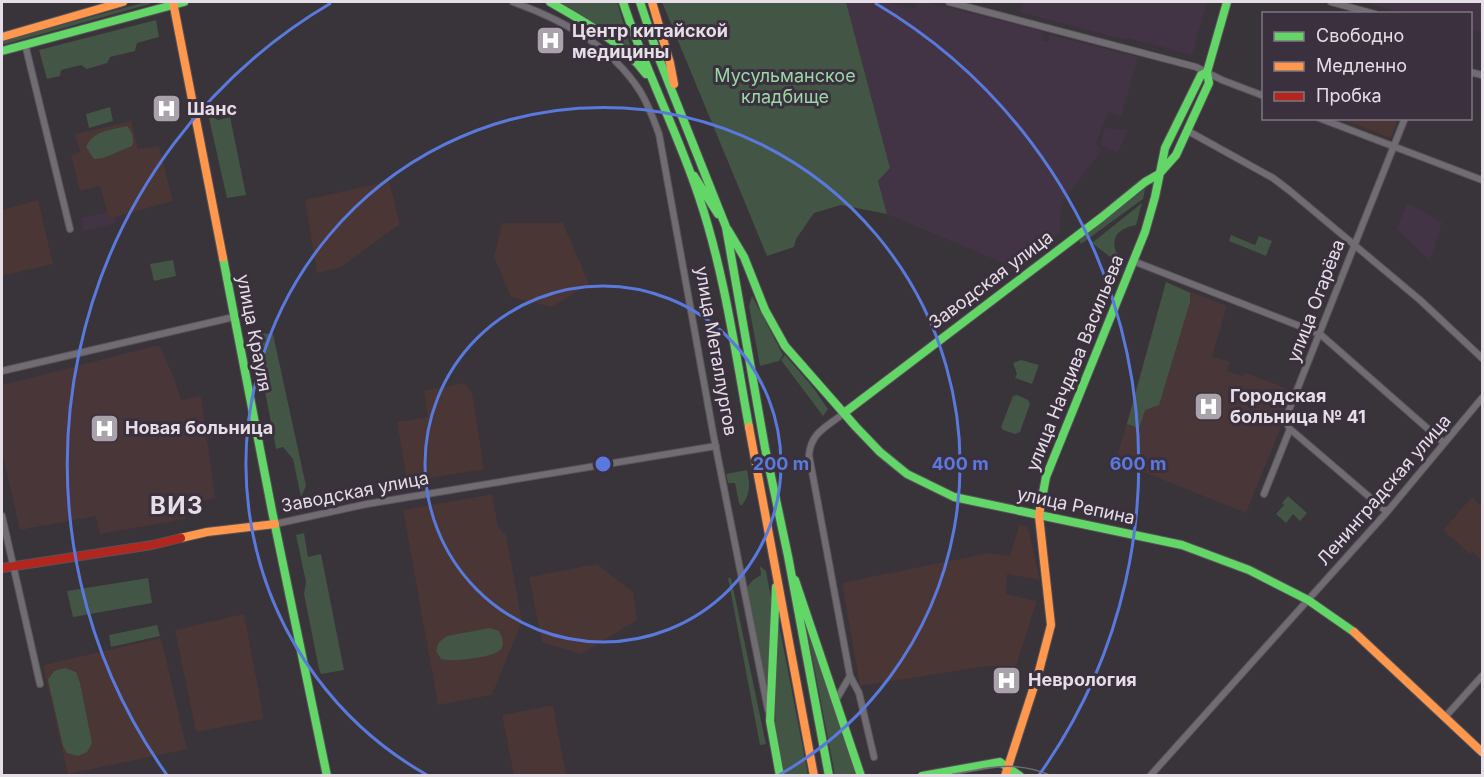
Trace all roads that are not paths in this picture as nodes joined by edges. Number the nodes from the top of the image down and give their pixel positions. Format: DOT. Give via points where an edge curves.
graph roads {
  1 [pos="123,2"];
  2 [pos="184,2"];
  3 [pos="513,2"];
  4 [pos="550,2"];
  5 [pos="623,2"];
  6 [pos="640,2"];
  7 [pos="652,2"];
  8 [pos="949,2"];
  9 [pos="1227,2"];
  10 [pos="1331,2"];
  11 [pos="173,3"];
  12 [pos="1368,12"];
  13 [pos="2,37"];
  14 [pos="25,44"];
  15 [pos="2,51"];
  16 [pos="1208,72"];
  17 [pos="675,96"];
  18 [pos="1262,96"];
  19 [pos="660,99"];
  20 [pos="1324,120"];
  21 [pos="1404,120"];
  22 [pos="1188,132"];
  23 [pos="1394,148"];
  24 [pos="690,168"];
  25 [pos="1159,174"];
  26 [pos="1482,180"];
  27 [pos="726,226"];
  28 [pos="70,229"];
  29 [pos="1354,244"];
  30 [pos="1133,261"];
  31 [pos="234,317"];
  32 [pos="1320,334"];
  33 [pos="1482,358"];
  34 [pos="2,372"];
  35 [pos="1482,398"];
  36 [pos="844,413"];
  37 [pos="1290,429"];
  38 [pos="1444,443"];
  39 [pos="716,446"];
  40 [pos="1264,494"];
  41 [pos="1387,512"];
  42 [pos="2,516"];
  43 [pos="1039,516"];
  44 [pos="275,524"];
  45 [pos="788,556"];
  46 [pos="13,566"];
  47 [pos="2,568"];
  48 [pos="777,571"];
  49 [pos="1308,600"];
  50 [pos="850,676"];
  51 [pos="1482,676"];
  52 [pos="40,684"];
  53 [pos="836,700"];
  54 [pos="1446,716"];
  55 [pos="770,721"];
  56 [pos="1482,753"];
  57 [pos="873,757"];
  58 [pos="1006,771"];
  59 [pos="327,776"];
  60 [pos="780,776"];
  61 [pos="814,776"];
  62 [pos="829,776"];
  63 [pos="861,776"];
  64 [pos="922,776"];
  65 [pos="1020,776"];
  66 [pos="1150,776"];
  1 -- 13 [label="main road"];
  2 -- 11 [label="main road"];
  3 -- 39 [label="street, улица Металлургов" via="555,19 611,55 641,92 651,113 665,159"];
  4 -- 19 [label="main road" via="629,51"];
  5 -- 19 [label="main road, улица Металлургов"];
  6 -- 17 [label="main road, улица Металлургов"];
  7 -- 17 [label="main road" via="674,78"];
  8 -- 16 [label="street"];
  9 -- 16 [label="main road, улица Начдива Васильева"];
  10 -- 12 [label="street"];
  11 -- 14 [label="main road"];
  11 -- 31 [label="main road, улица Крауля"];
  14 -- 15 [label="main road"];
  14 -- 28 [label="street"];
  16 -- 18 [label="street"];
  16 -- 22 [label="main road, улица Начдива Васильева" via="1209,83"];
  16 -- 25 [label="main road, улица Начдива Васильева" via="1201,75 1165,148"];
  17 -- 27 [label="main road, улица Металлургов"];
  19 -- 24 [label="main road, улица Металлургов"];
  20 -- 23 [label="street"];
  21 -- 23 [label="street, улица Огарёва"];
  22 -- 25 [label="main road, улица Начдива Васильева" via="1176,155"];
  22 -- 29 [label="street" via="1273,178"];
  23 -- 26 [label="street"];
  23 -- 29 [label="street, улица Огарёва"];
  24 -- 27 [label="main road, улица Репина"];
  24 -- 48 [label="main road, улица Металлургов" via="718,260"];
  25 -- 30 [label="main road, улица Начдива Васильева" via="1145,232"];
  25 -- 36 [label="main road, Заводская улица"];
  27 -- 36 [label="main road, улица Репина" via="785,346"];
  27 -- 45 [label="main road, улица Металлургов"];
  29 -- 32 [label="street, улица Огарёва"];
  29 -- 33 [label="street"];
  30 -- 32 [label="street"];
  30 -- 43 [label="main road, улица Начдива Васильева" via="1053,458"];
  31 -- 34 [label="street"];
  31 -- 44 [label="main road, улица Крауля"];
  32 -- 37 [label="street, улица Огарёва" via="1285,420"];
  32 -- 38 [label="street"];
  35 -- 38 [label="street, Ленинградская улица"];
  36 -- 43 [label="main road, улица Репина" via="907,474 954,497"];
  36 -- 50 [label="street" via="814,436 809,455"];
  37 -- 40 [label="street, улица Огарёва"];
  37 -- 41 [label="street"];
  38 -- 41 [label="street, Ленинградская улица"];
  39 -- 44 [label="street, Заводская улица" via="367,504"];
  39 -- 55 [label="street, улица Металлургов"];
  41 -- 49 [label="street, Ленинградская улица"];
  42 -- 46 [label="street"];
  43 -- 49 [label="main road, улица Репина" via="1182,545 1249,570"];
  43 -- 58 [label="main road, улица Начдива Васильева" via="1051,625 1040,671"];
  44 -- 46 [label="main road, Заводская улица"];
  44 -- 59 [label="main road, улица Крауля"];
  45 -- 53 [label="main road"];
  45 -- 62 [label="main road, улица Металлургов"];
  46 -- 47 [label="main road, Заводская улица"];
  46 -- 52 [label="street"];
  48 -- 55 [label="main road"];
  48 -- 61 [label="main road, улица Металлургов"];
  49 -- 54 [label="main road, улица Репина" via="1360,636"];
  49 -- 66 [label="street, Ленинградская улица"];
  50 -- 53 [label="street"];
  50 -- 57 [label="street" via="859,693"];
  51 -- 54 [label="street"];
  53 -- 63 [label="main road"];
  54 -- 56 [label="main road, улица Репина"];
  55 -- 60 [label="main road, улица Металлургов"];
  58 -- 64 [label="main road" via="1000,762"];
  58 -- 65 [label="main road"];
}
